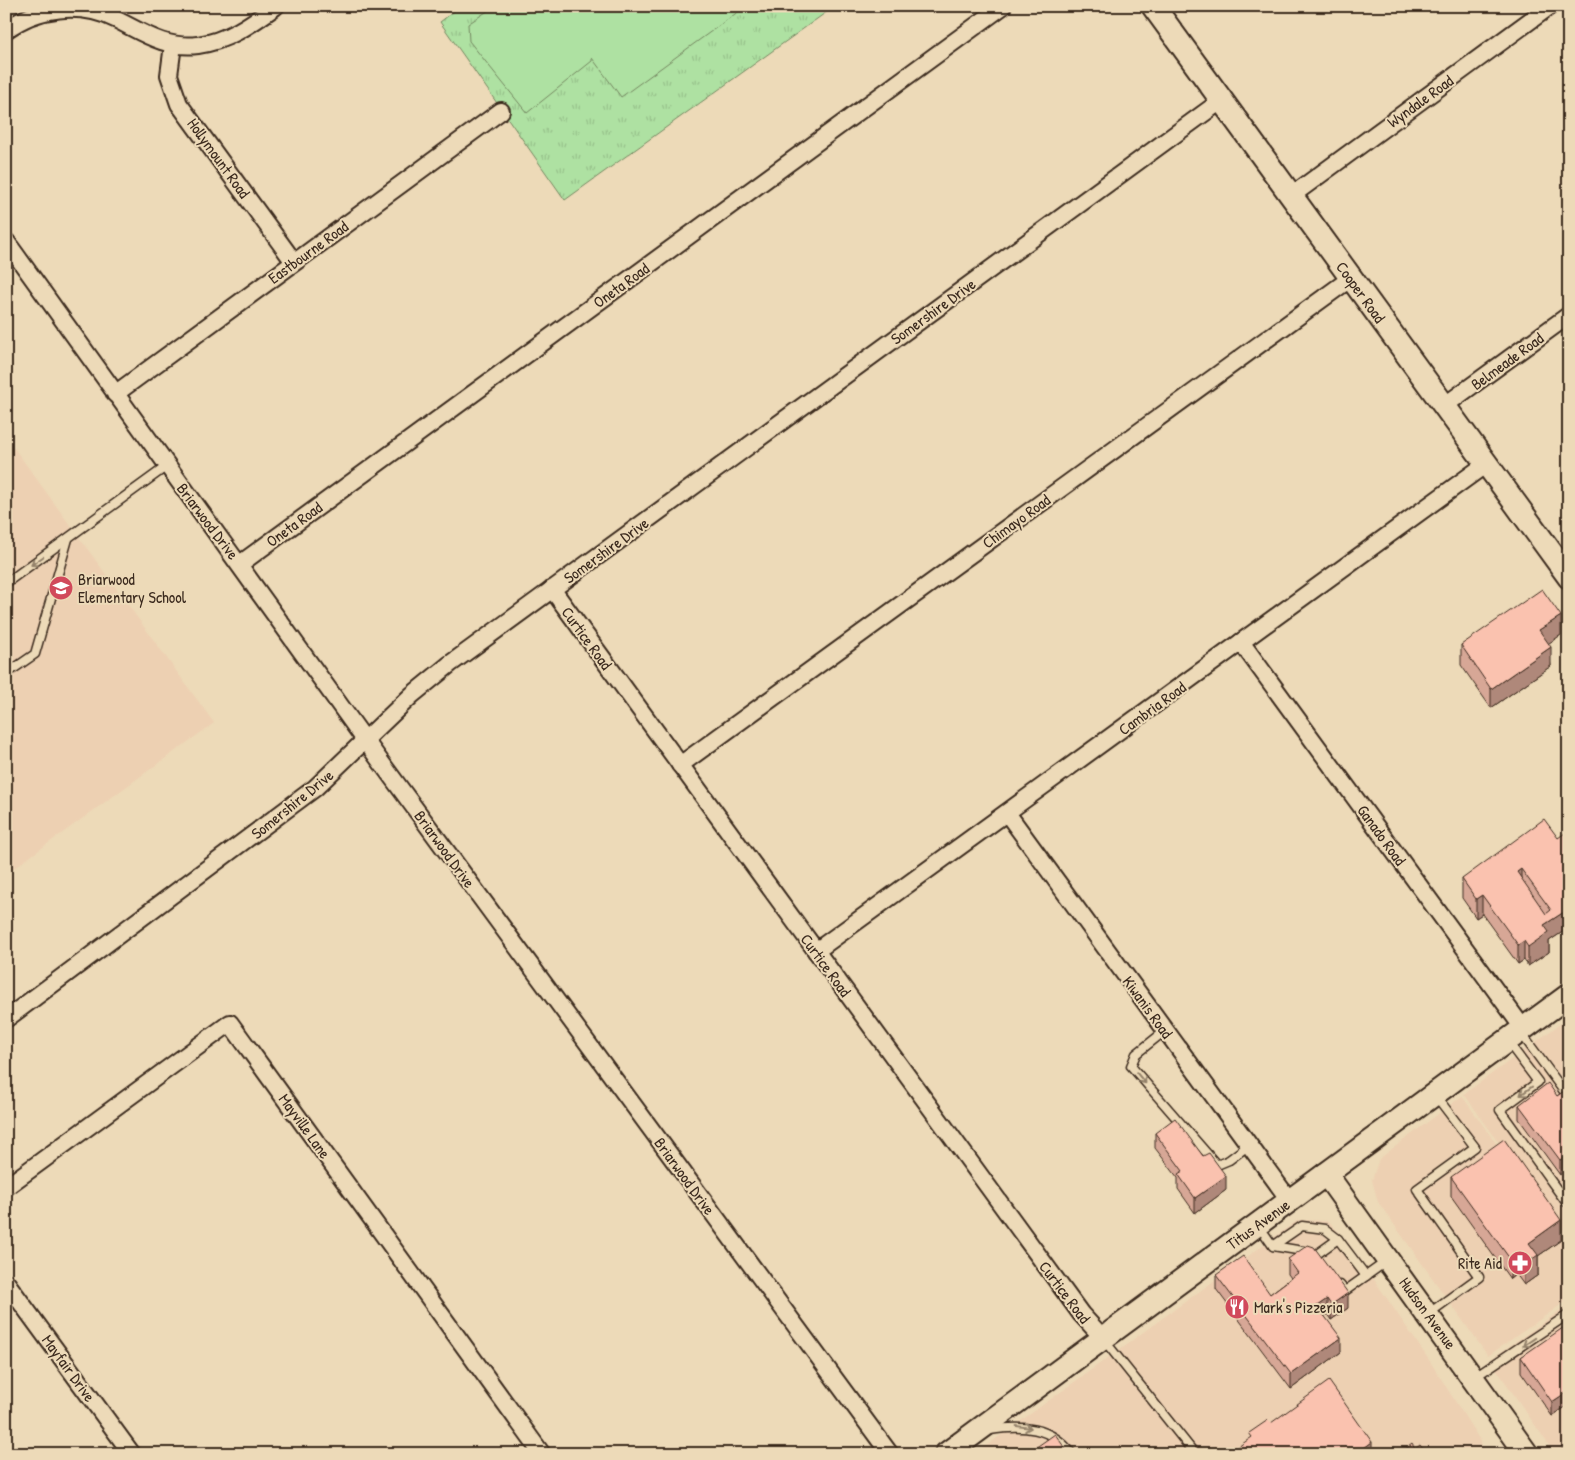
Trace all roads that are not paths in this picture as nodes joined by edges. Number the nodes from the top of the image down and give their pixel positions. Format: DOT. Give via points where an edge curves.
graph roads {
  1 [pos="276,6"];
  2 [pos="1003,6"];
  3 [pos="1153,6"];
  4 [pos="1550,6"];
  5 [pos="6,30"];
  6 [pos="173,45"];
  7 [pos="1222,100"];
  8 [pos="501,111"];
  9 [pos="1291,196"];
  10 [pos="6,241"];
  11 [pos="294,262"];
  12 [pos="1351,278"];
  13 [pos="1569,315"];
  14 [pos="116,394"];
  15 [pos="1444,406"];
  16 [pos="1486,464"];
  17 [pos="167,466"];
  18 [pos="68,540"];
  19 [pos="240,564"];
  20 [pos="1569,577"];
  21 [pos="6,583"];
  22 [pos="552,590"];
  23 [pos="1241,642"];
  24 [pos="6,674"];
  25 [pos="365,739"];
  26 [pos="680,765"];
  27 [pos="1007,813"];
  28 [pos="816,951"];
  29 [pos="1568,996"];
  30 [pos="6,1019"];
  31 [pos="1166,1030"];
  32 [pos="1516,1033"];
  33 [pos="1434,1094"];
  34 [pos="1569,1098"];
  35 [pos="1249,1145"];
  36 [pos="1326,1174"];
  37 [pos="6,1187"];
  38 [pos="1290,1201"];
  39 [pos="1569,1201"];
  40 [pos="1258,1224"];
  41 [pos="1338,1240"];
  42 [pos="1273,1246"];
  43 [pos="1317,1254"];
  44 [pos="1389,1260"];
  45 [pos="1323,1261"];
  46 [pos="1334,1276"];
  47 [pos="1366,1276"];
  48 [pos="6,1282"];
  49 [pos="1428,1314"];
  50 [pos="1569,1314"];
  51 [pos="1103,1338"];
  52 [pos="1474,1378"];
  53 [pos="976,1432"];
  54 [pos="1569,1450"];
  55 [pos="1070,1451"];
  56 [pos="132,1454"];
  57 [pos="542,1454"];
  58 [pos="890,1454"];
  59 [pos="946,1454"];
  60 [pos="1195,1454"];
  61 [pos="1527,1454"];
  62 [pos="1564,1454"];
  1 -- 6 [label="street" via="249,26 222,40"];
  2 -- 19 [label="street, Oneta Road"];
  3 -- 7 [label="main road, Cooper Road"];
  4 -- 9 [label="street, Wyndale Road"];
  5 -- 6 [label="street" via="37,13 72,8 100,13 150,38"];
  6 -- 11 [label="street, Hollymount Road" via="169,75 179,104"];
  7 -- 9 [label="main road, Cooper Road"];
  7 -- 22 [label="street, Somershire Drive"];
  8 -- 11 [label="street, Eastbourne Road"];
  9 -- 12 [label="main road, Cooper Road"];
  10 -- 14 [label="street, Briarwood Drive"];
  11 -- 14 [label="street, Eastbourne Road"];
  12 -- 15 [label="main road, Cooper Road"];
  12 -- 26 [label="street, Chimayo Road"];
  13 -- 15 [label="street, Belmeade Road"];
  14 -- 17 [label="street, Briarwood Drive"];
  15 -- 16 [label="main road, Cooper Road"];
  16 -- 20 [label="main road, Cooper Road"];
  16 -- 23 [label="street, Cambria Road"];
  17 -- 18 [label="lane"];
  17 -- 19 [label="street, Briarwood Drive"];
  18 -- 21 [label="lane, one-way"];
  18 -- 24 [label="lane" via="35,654"];
  19 -- 25 [label="street, Briarwood Drive"];
  22 -- 25 [label="street, Somershire Drive" via="450,664"];
  22 -- 26 [label="street, Curtice Road"];
  23 -- 27 [label="street, Cambria Road"];
  23 -- 32 [label="street, Ganado Road"];
  25 -- 30 [label="street, Somershire Drive" via="296,803"];
  25 -- 58 [label="street, Briarwood Drive"];
  26 -- 28 [label="street, Curtice Road"];
  27 -- 28 [label="street, Cambria Road"];
  27 -- 31 [label="street, Kiwanis Road"];
  28 -- 51 [label="street, Curtice Road" via="1081,1314"];
  29 -- 32 [label="main road, Titus Avenue"];
  31 -- 35 [label="street, Kiwanis Road"];
  31 -- 35 [label="lane, one-way" via="1136,1054 1131,1066 1217,1166"];
  32 -- 33 [label="main road, Titus Avenue"];
  32 -- 34 [label="lane"];
  32 -- 39 [label="lane, one-way" via="1538,1082 1500,1110 1566,1202"];
  33 -- 36 [label="main road, Titus Avenue"];
  33 -- 49 [label="lane" via="1475,1147 1418,1189 1479,1277"];
  35 -- 38 [label="street, Kiwanis Road"];
  36 -- 38 [label="main road, Titus Avenue"];
  36 -- 44 [label="main road, Hudson Avenue"];
  37 -- 57 [label="street, Mayville Lane" via="230,1023"];
  38 -- 40 [label="main road, Titus Avenue"];
  40 -- 42 [label="lane"];
  40 -- 51 [label="main road, Titus Avenue"];
  41 -- 42 [label="lane" via="1325,1229 1302,1226"];
  41 -- 43 [label="lane"];
  41 -- 47 [label="lane"];
  42 -- 43 [label="lane"];
  43 -- 45 [label="lane"];
  44 -- 47 [label="lane"];
  44 -- 49 [label="main road, Hudson Avenue"];
  46 -- 47 [label="lane" via="1344,1292"];
  48 -- 56 [label="street, Mayfair Drive"];
  49 -- 52 [label="main road, Hudson Avenue"];
  50 -- 52 [label="lane, one-way"];
  51 -- 53 [label="main road, Titus Avenue"];
  51 -- 60 [label="lane"];
  52 -- 61 [label="main road, Hudson Avenue"];
  53 -- 55 [label="lane, one-way" via="1029,1427 1047,1434"];
  53 -- 59 [label="main road, Titus Avenue"];
  54 -- 62 [label="lane"];
}
